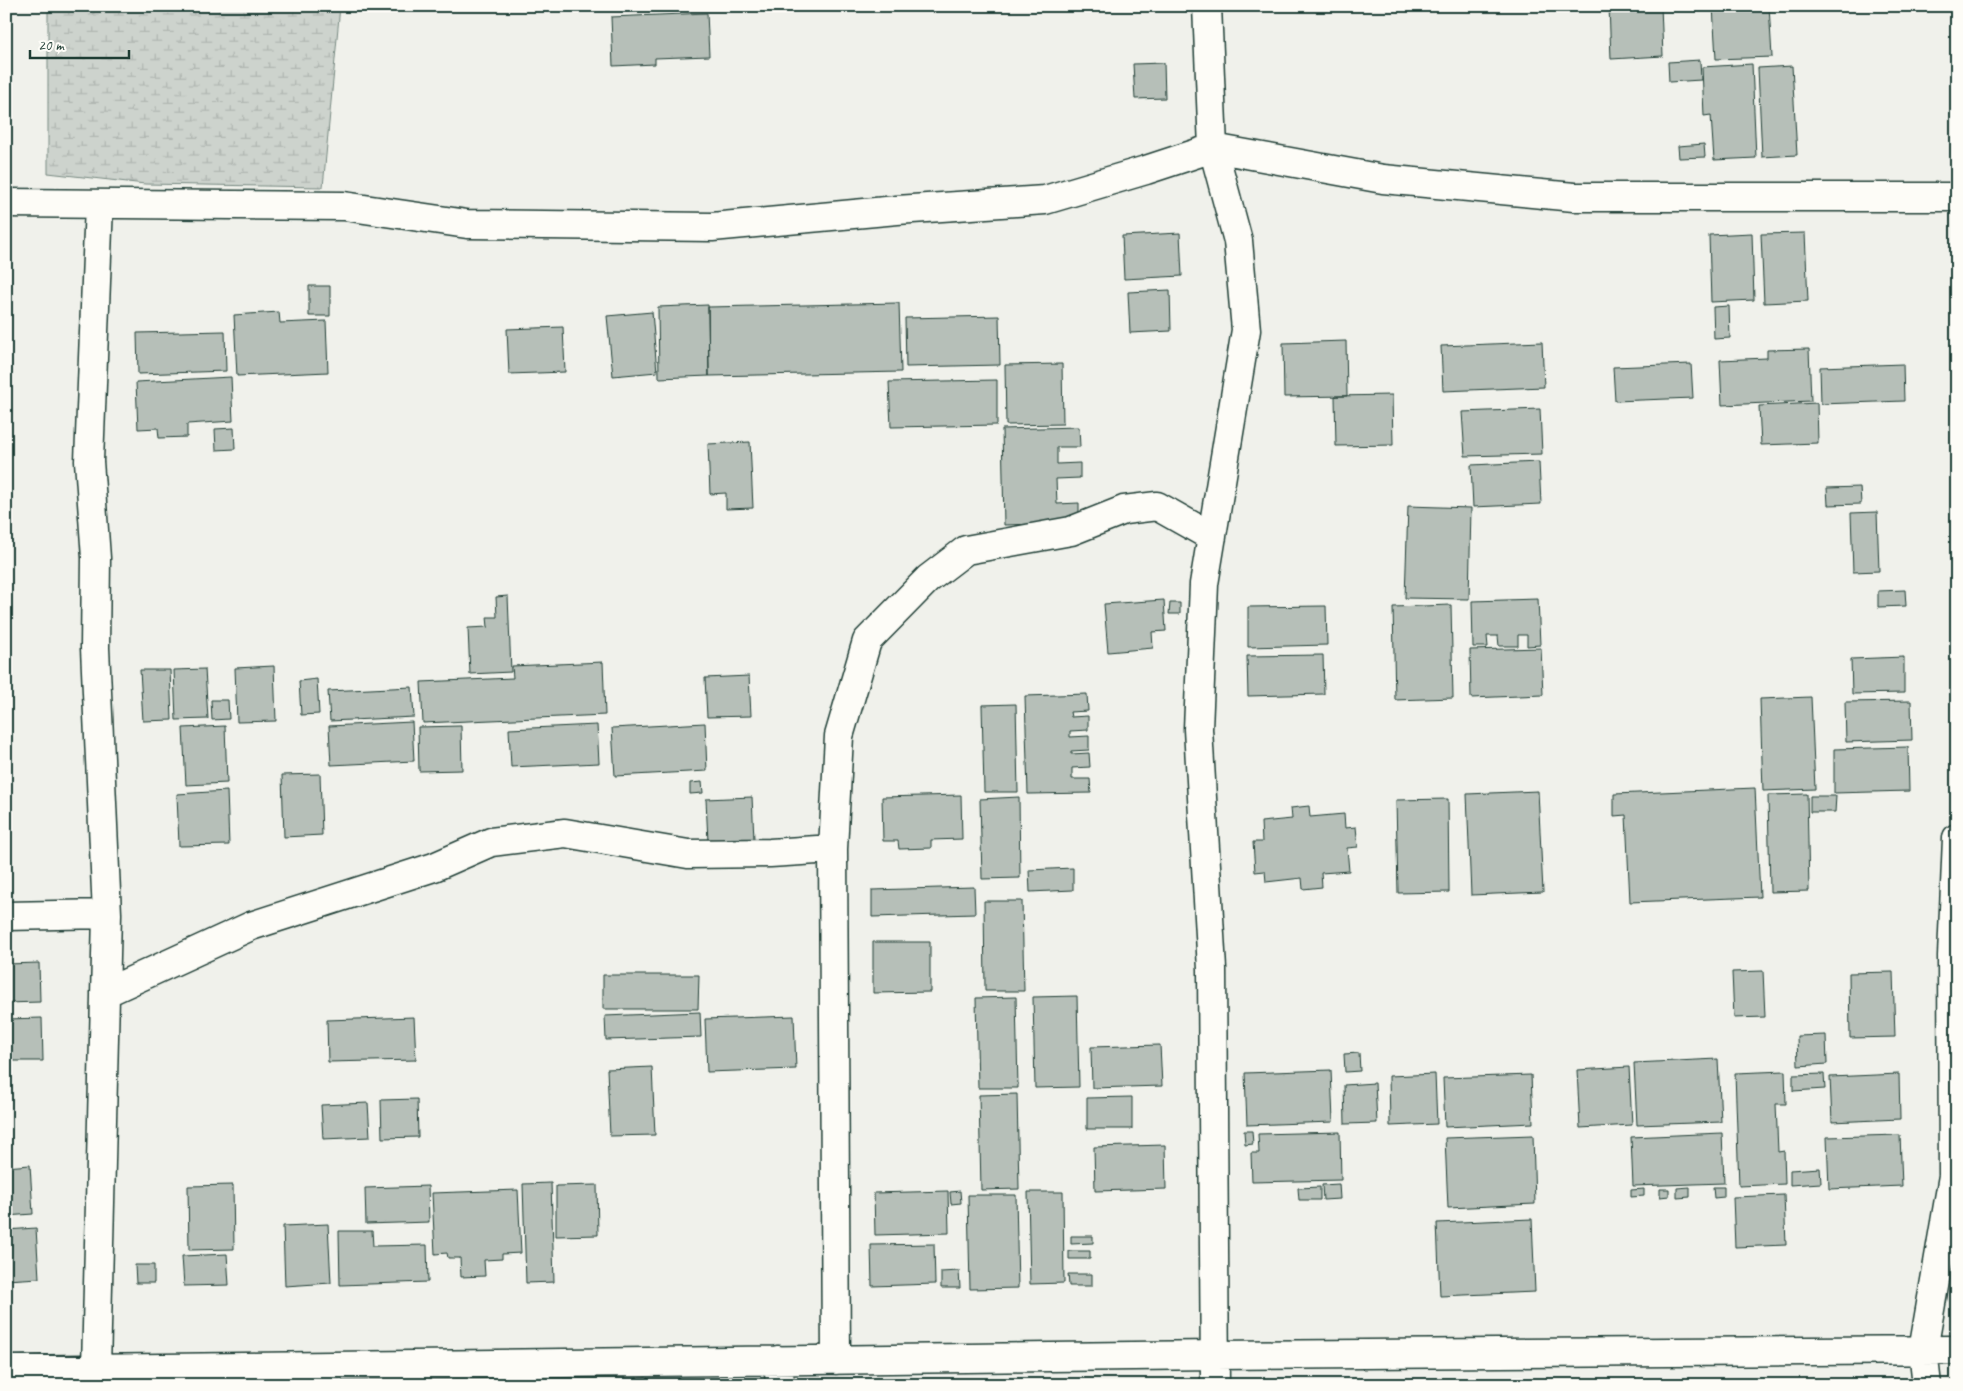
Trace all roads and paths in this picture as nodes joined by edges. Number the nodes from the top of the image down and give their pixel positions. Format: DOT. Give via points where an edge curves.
graph roads {
  1 [pos="1206,6"];
  2 [pos="1213,148"];
  3 [pos="1957,197"];
  4 [pos="6,202"];
  5 [pos="99,204"];
  6 [pos="1212,538"];
  7 [pos="1957,838"];
  8 [pos="833,848"];
  9 [pos="107,914"];
  10 [pos="6,916"];
  11 [pos="105,993"];
  12 [pos="1923,1350"];
  13 [pos="1957,1350"];
  14 [pos="1215,1355"];
  15 [pos="836,1360"];
  16 [pos="96,1368"];
  17 [pos="6,1370"];
  18 [pos="779,1373"];
  19 [pos="572,1374"];
  20 [pos="1215,1385"];
  21 [pos="1928,1385"];
  1 -- 2 [label="street"];
  2 -- 3 [label="street" via="1383,179 1574,197"];
  2 -- 5 [label="street" via="1045,200 712,228 467,224 344,206"];
  2 -- 6 [label="street" via="1238,241 1246,330"];
  4 -- 5 [label="street"];
  5 -- 9 [label="street" via="89,461 96,558 95,648"];
  6 -- 8 [label="street" via="1157,506 1124,510 1071,531 966,550 928,579 867,641 839,736"];
  6 -- 14 [label="street" via="1204,584 1198,730 1212,969"];
  7 -- 12 [label="street" via="1952,956 1953,1176"];
  8 -- 11 [label="street" via="688,854 565,833 491,842 434,867 251,926"];
  8 -- 15 [label="street"];
  9 -- 10 [label="street"];
  9 -- 11 [label="street"];
  11 -- 16 [label="street"];
  12 -- 13 [label="street"];
  12 -- 14 [label="street"];
  12 -- 21 [label="street"];
  14 -- 15 [label="street"];
  14 -- 20 [label="street"];
  15 -- 18 [label="street"];
  16 -- 17 [label="street"];
  16 -- 19 [label="street"];
  18 -- 19 [label="street"];
}
